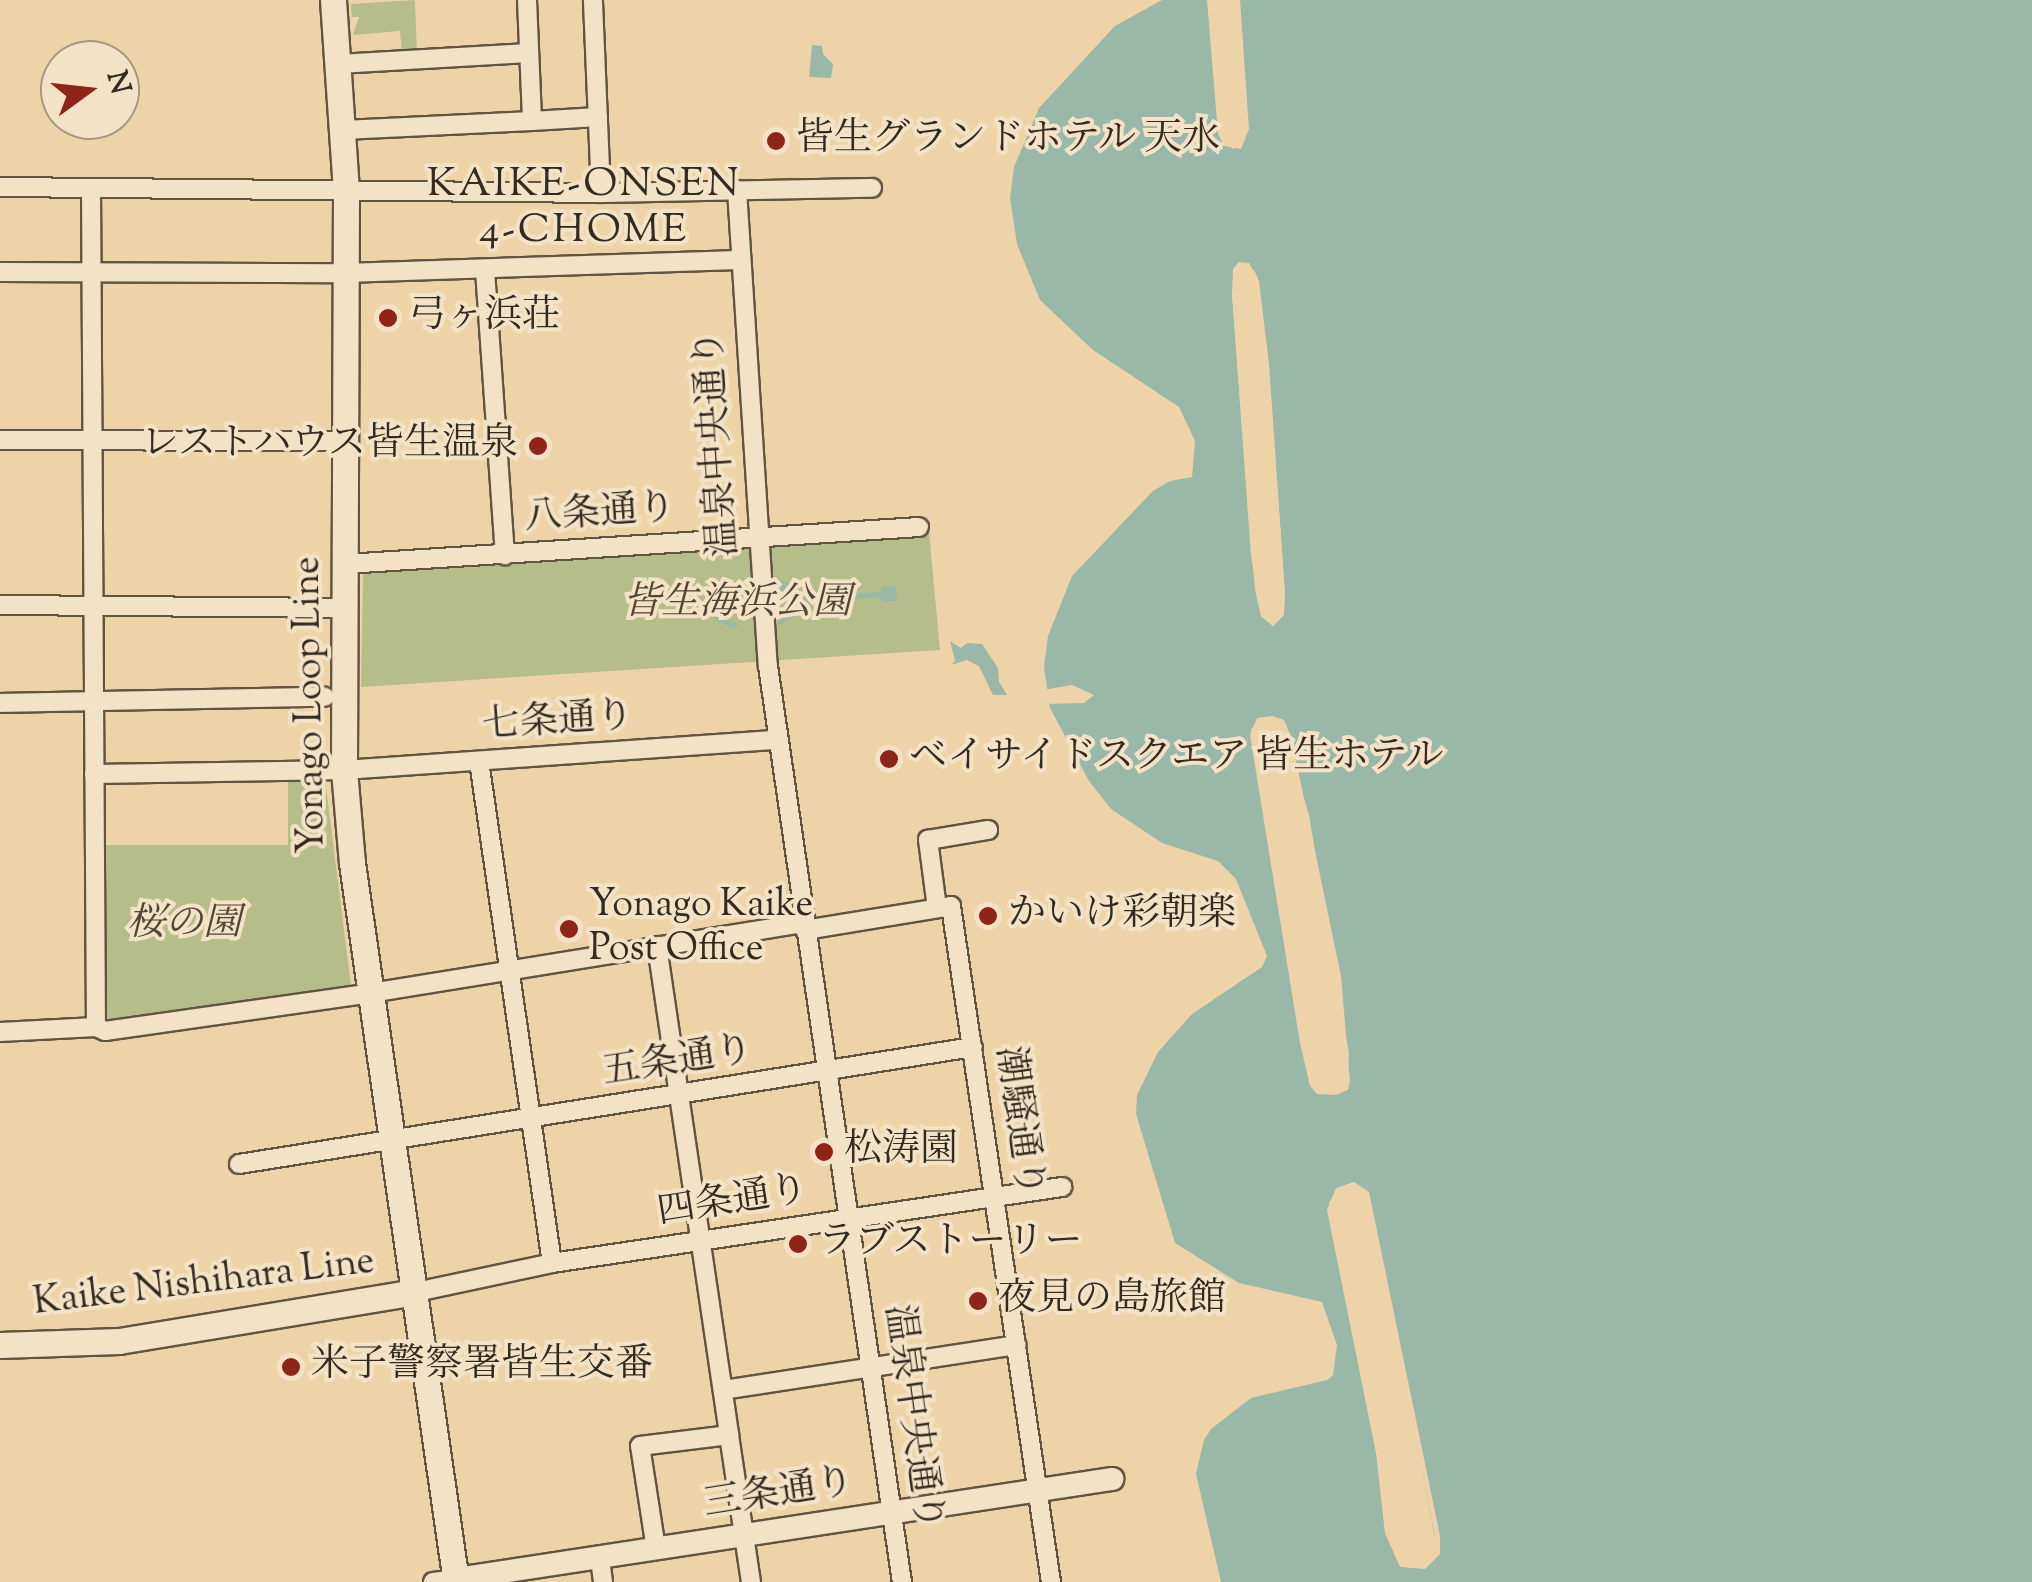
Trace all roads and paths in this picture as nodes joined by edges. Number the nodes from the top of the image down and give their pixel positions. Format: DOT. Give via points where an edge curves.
graph roads {
  1 [pos="332,0"];
  2 [pos="527,0"];
  3 [pos="594,0"];
  4 [pos="529,53"];
  5 [pos="338,64"];
  6 [pos="598,118"];
  7 [pos="532,121"];
  8 [pos="343,130"];
  9 [pos="0,187"];
  10 [pos="91,188"];
  11 [pos="872,188"];
  12 [pos="737,190"];
  13 [pos="346,192"];
  14 [pos="601,192"];
  15 [pos="739,260"];
  16 [pos="485,270"];
  17 [pos="0,272"];
  18 [pos="91,272"];
  19 [pos="345,273"];
  20 [pos="0,440"];
  21 [pos="91,441"];
  22 [pos="346,441"];
  23 [pos="919,527"];
  24 [pos="757,536"];
  25 [pos="506,555"];
  26 [pos="346,564"];
  27 [pos="0,605"];
  28 [pos="93,605"];
  29 [pos="345,608"];
  30 [pos="325,697"];
  31 [pos="92,701"];
  32 [pos="0,703"];
  33 [pos="777,740"];
  34 [pos="480,761"];
  35 [pos="344,770"];
  36 [pos="94,774"];
  37 [pos="988,830"];
  38 [pos="945,909"];
  39 [pos="804,926"];
  40 [pos="657,946"];
  41 [pos="511,970"];
  42 [pos="371,992"];
  43 [pos="96,1027"];
  44 [pos="0,1032"];
  45 [pos="973,1047"];
  46 [pos="826,1071"];
  47 [pos="680,1096"];
  48 [pos="533,1119"];
  49 [pos="394,1141"];
  50 [pos="239,1164"];
  51 [pos="1062,1187"];
  52 [pos="995,1197"];
  53 [pos="848,1218"];
  54 [pos="700,1241"];
  55 [pos="552,1263"];
  56 [pos="416,1292"];
  57 [pos="0,1345"];
  58 [pos="1017,1345"];
  59 [pos="871,1367"];
  60 [pos="723,1390"];
  61 [pos="730,1435"];
  62 [pos="1112,1480"];
  63 [pos="1037,1493"];
  64 [pos="893,1512"];
  65 [pos="746,1536"];
  66 [pos="656,1550"];
  67 [pos="602,1571"];
  68 [pos="448,1581"];
  69 [pos="751,1582"];
  70 [pos="902,1582"];
  71 [pos="1051,1582"];
  1 -- 5 [label="main road, Yonago Loop Line"];
  2 -- 4 [label="street"];
  3 -- 6 [label="street"];
  4 -- 5 [label="street"];
  4 -- 7 [label="street"];
  5 -- 8 [label="main road, Yonago Loop Line"];
  6 -- 7 [label="street"];
  6 -- 14 [label="street"];
  7 -- 8 [label="street"];
  8 -- 13 [label="main road, Yonago Loop Line"];
  9 -- 10 [label="street"];
  10 -- 13 [label="street"];
  10 -- 18 [label="street"];
  11 -- 12 [label="street"];
  12 -- 14 [label="street"];
  12 -- 15 [label="street, 温泉中央通り"];
  13 -- 14 [label="street"];
  13 -- 19 [label="main road, Yonago Loop Line"];
  15 -- 16 [label="street"];
  15 -- 24 [label="street, 温泉中央通り"];
  16 -- 19 [label="street"];
  16 -- 25 [label="street"];
  17 -- 18 [label="street"];
  18 -- 19 [label="street"];
  18 -- 21 [label="street"];
  19 -- 22 [label="main road, Yonago Loop Line"];
  20 -- 21 [label="street"];
  21 -- 22 [label="street"];
  21 -- 28 [label="street"];
  22 -- 26 [label="main road, Yonago Loop Line"];
  23 -- 24 [label="street, 八条通り"];
  24 -- 25 [label="street, 八条通り"];
  24 -- 33 [label="street, 温泉中央通り"];
  25 -- 26 [label="street, 八条通り"];
  26 -- 29 [label="main road, Yonago Loop Line"];
  27 -- 28 [label="street"];
  28 -- 29 [label="street"];
  28 -- 31 [label="street"];
  29 -- 35 [label="main road, Yonago Loop Line"];
  30 -- 31 [label="street"];
  31 -- 32 [label="street"];
  31 -- 36 [label="street"];
  33 -- 34 [label="street, 七条通り"];
  33 -- 39 [label="street, 温泉中央通り"];
  34 -- 35 [label="street, 七条通り"];
  34 -- 41 [label="street"];
  35 -- 36 [label="street, 七条通り"];
  35 -- 42 [label="main road, Yonago Loop Line"];
  36 -- 43 [label="street"];
  37 -- 38 [label="street, 潮騒通り" via="928,840"];
  38 -- 39 [label="street"];
  38 -- 45 [label="street, 潮騒通り"];
  39 -- 40 [label="street"];
  39 -- 46 [label="street, 温泉中央通り"];
  40 -- 41 [label="street"];
  40 -- 47 [label="street"];
  41 -- 42 [label="street"];
  41 -- 48 [label="street"];
  42 -- 43 [label="street" via="105,1031"];
  42 -- 49 [label="main road, Yonago Loop Line"];
  43 -- 44 [label="street"];
  45 -- 46 [label="street, 五条通り"];
  45 -- 52 [label="street, 潮騒通り"];
  46 -- 47 [label="street, 五条通り"];
  46 -- 53 [label="street, 温泉中央通り"];
  47 -- 48 [label="street, 五条通り"];
  47 -- 54 [label="street"];
  48 -- 49 [label="street, 五条通り"];
  48 -- 55 [label="street"];
  49 -- 50 [label="street, 五条通り"];
  49 -- 56 [label="main road, Yonago Loop Line"];
  51 -- 52 [label="street, 四条通り"];
  52 -- 53 [label="street, 四条通り"];
  52 -- 58 [label="street, 潮騒通り"];
  53 -- 54 [label="street, 四条通り"];
  53 -- 59 [label="street, 温泉中央通り"];
  54 -- 55 [label="street, 四条通り"];
  54 -- 60 [label="street"];
  55 -- 56 [label="street, 四条通り"];
  56 -- 57 [label="main road, Kaike Nishihara Line" via="119,1342"];
  56 -- 68 [label="main road, Yonago Loop Line"];
  58 -- 59 [label="street"];
  58 -- 63 [label="street, 潮騒通り"];
  59 -- 60 [label="street"];
  59 -- 64 [label="street, 温泉中央通り"];
  60 -- 61 [label="street"];
  61 -- 65 [label="street"];
  61 -- 66 [label="street" via="640,1446"];
  62 -- 63 [label="street, 三条通り"];
  63 -- 64 [label="street, 三条通り"];
  63 -- 71 [label="street, 潮騒通り"];
  64 -- 65 [label="street, 三条通り"];
  64 -- 70 [label="street, 温泉中央通り"];
  65 -- 66 [label="street, 三条通り"];
  65 -- 69 [label="street"];
  66 -- 67 [label="street, 三条通り"];
  67 -- 68 [label="street, 三条通り"];
}
